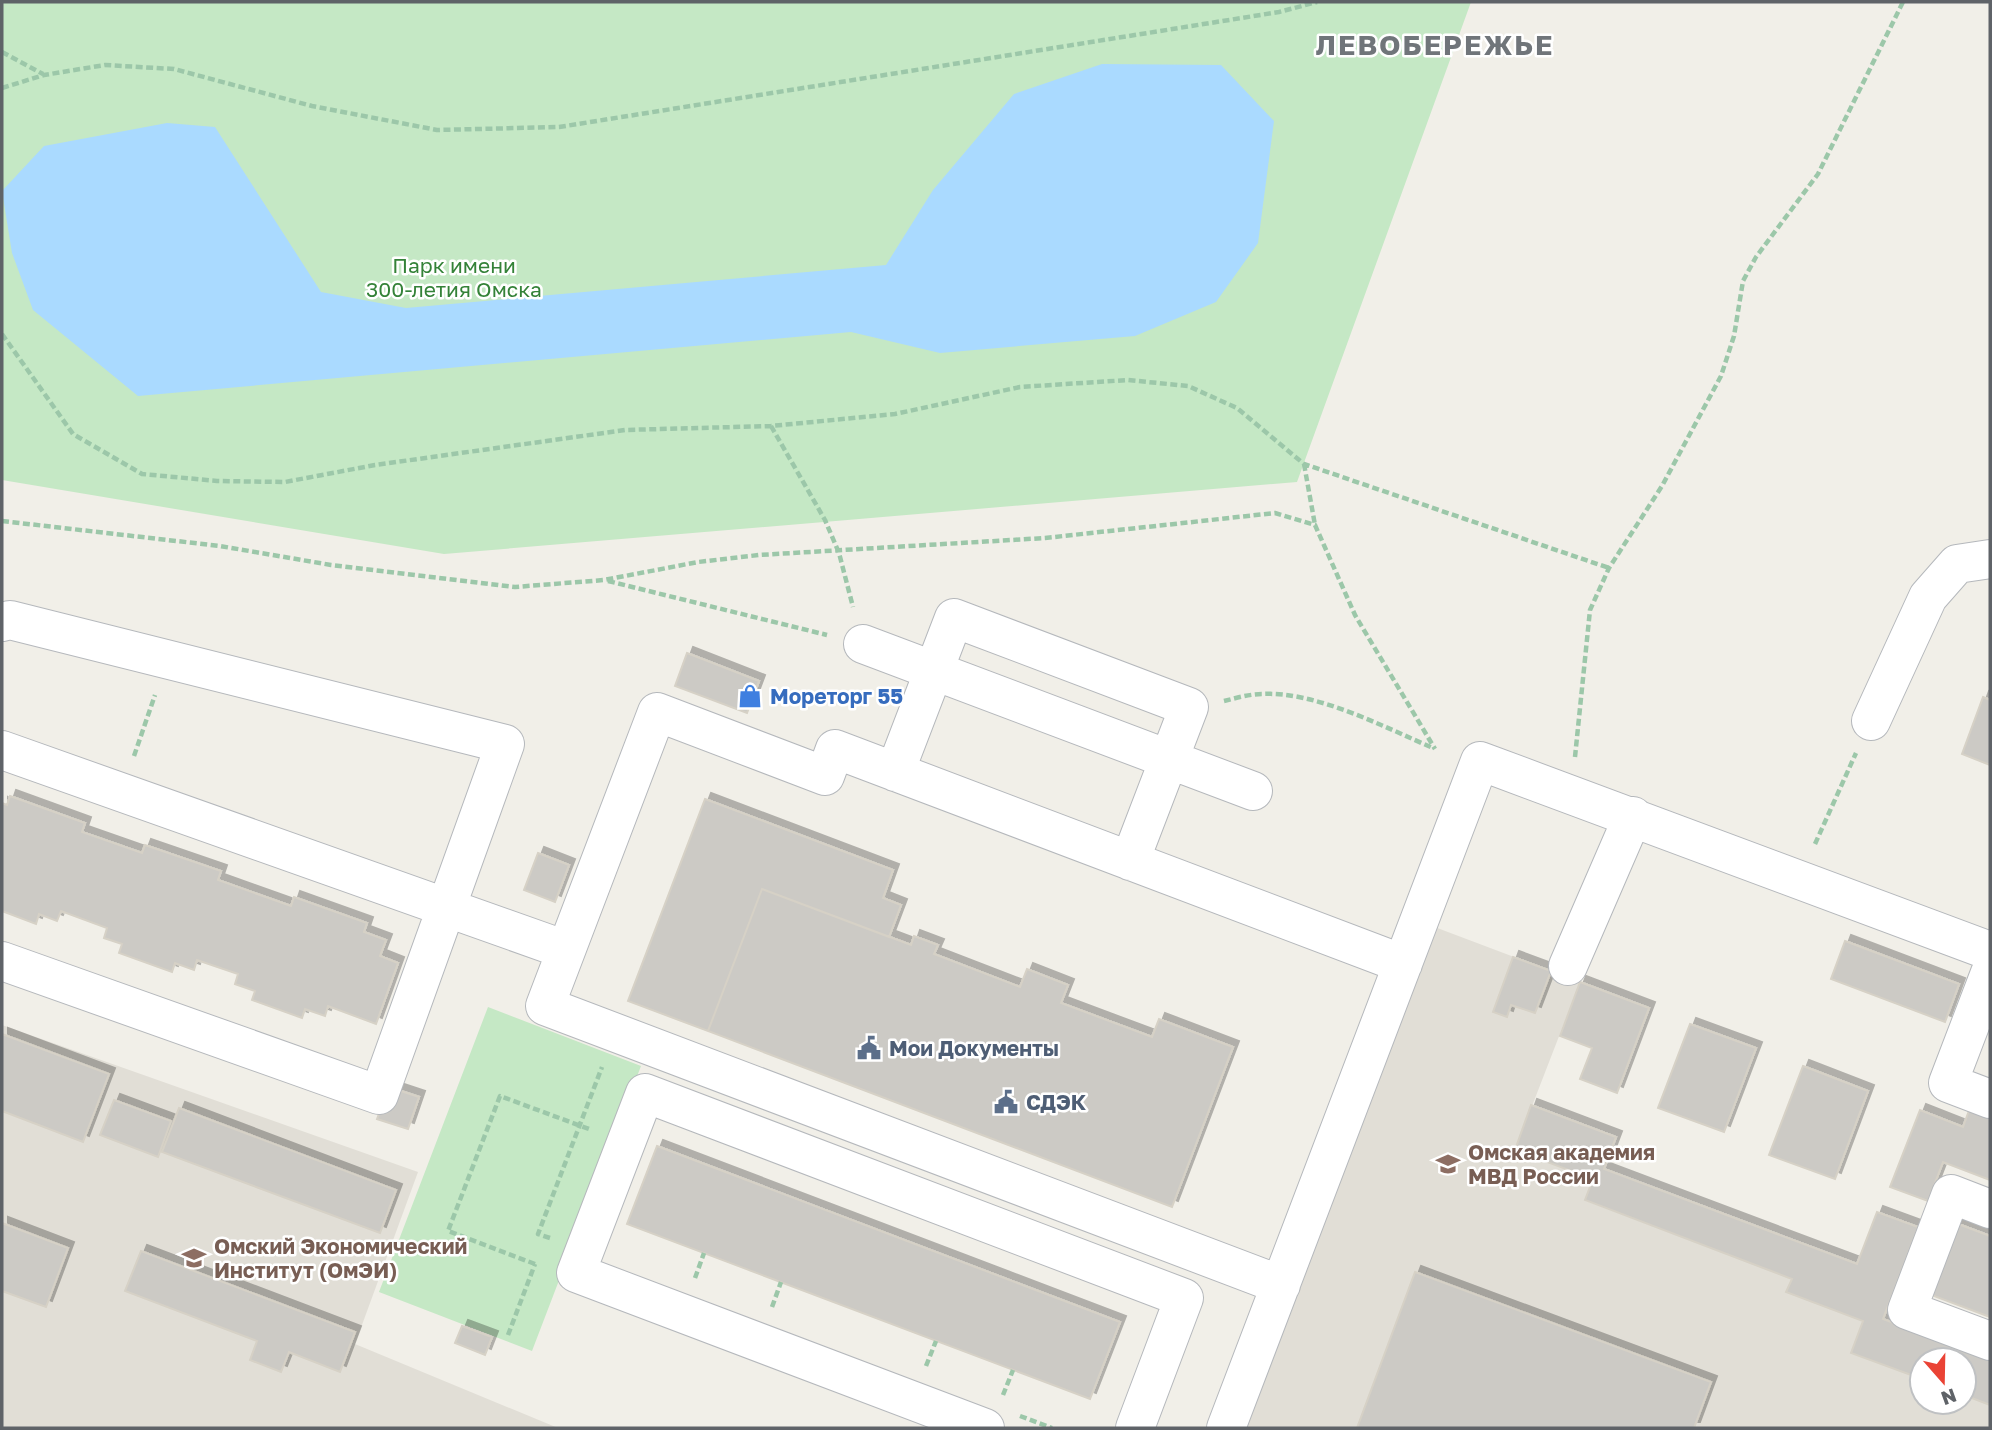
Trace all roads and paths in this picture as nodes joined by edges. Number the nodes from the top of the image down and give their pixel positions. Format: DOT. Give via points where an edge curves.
graph roads {
  1 [pos="1317,2"];
  2 [pos="1903,2"];
  3 [pos="2,52"];
  4 [pos="44,75"];
  5 [pos="2,88"];
  6 [pos="2,334"];
  7 [pos="771,426"];
  8 [pos="1304,464"];
  9 [pos="2,520"];
  10 [pos="1315,525"];
  11 [pos="839,553"];
  12 [pos="1990,559"];
  13 [pos="1609,568"];
  14 [pos="604,580"];
  15 [pos="2,622"];
  16 [pos="863,644"];
  17 [pos="168,659"];
  18 [pos="934,671"];
  19 [pos="1189,707"];
  20 [pos="1871,721"];
  21 [pos="1435,749"];
  22 [pos="2,750"];
  23 [pos="1169,760"];
  24 [pos="1480,761"];
  25 [pos="895,772"];
  26 [pos="1253,791"];
  27 [pos="121,793"];
  28 [pos="1571,793"];
  29 [pos="1633,816"];
  30 [pos="1130,861"];
  31 [pos="1799,879"];
  32 [pos="446,908"];
  33 [pos="566,950"];
  34 [pos="1990,951"];
  35 [pos="2,961"];
  36 [pos="1403,964"];
  37 [pos="1568,966"];
  38 [pos="1990,972"];
  39 [pos="615,1033"];
  40 [pos="1990,1099"];
  41 [pos="580,1126"];
  42 [pos="1990,1209"];
  43 [pos="542,1246"];
  44 [pos="704,1253"];
  45 [pos="539,1255"];
  46 [pos="536,1264"];
  47 [pos="782,1282"];
  48 [pos="1281,1285"];
  49 [pos="690,1291"];
  50 [pos="767,1320"];
  51 [pos="509,1335"];
  52 [pos="936,1341"];
  53 [pos="1990,1341"];
  54 [pos="1013,1370"];
  55 [pos="921,1378"];
  56 [pos="992,1418"];
  57 [pos="1135,1428"];
  58 [pos="1226,1428"];
  1 -- 4 [label="path" via="1279,12 559,127 437,130 312,106 174,69 105,65"];
  2 -- 13 [label="path" via="1818,173 1743,281 1734,336 1721,376 1662,486"];
  3 -- 4 [label="path"];
  4 -- 5 [label="path"];
  6 -- 7 [label="path" via="73,434 142,474 285,482 625,430"];
  7 -- 8 [label="path" via="895,414 1020,387 1128,380 1188,386 1237,408"];
  7 -- 11 [label="path"];
  8 -- 10 [label="path"];
  8 -- 13 [label="path"];
  9 -- 14 [label="path" via="514,587"];
  10 -- 11 [label="path" via="1275,513 1045,538"];
  10 -- 21 [label="path" via="1355,615"];
  11 -- 14 [label="path" via="698,562"];
  11 -- 16 [label="path"];
  12 -- 20 [label="lane" via="1957,564 1928,597"];
  13 -- 28 [label="path" via="1590,610"];
  14 -- 16 [label="path"];
  15 -- 17 [label="lane" via="10,620"];
  16 -- 18 [label="lane"];
  17 -- 27 [label="path"];
  17 -- 32 [label="lane" via="505,744"];
  18 -- 19 [label="lane" via="954,618"];
  18 -- 23 [label="lane"];
  18 -- 25 [label="lane"];
  19 -- 21 [label="path" via="1263,694 1305,699"];
  19 -- 23 [label="lane"];
  20 -- 31 [label="path"];
  21 -- 24 [label="path"];
  22 -- 27 [label="lane"];
  23 -- 26 [label="lane"];
  23 -- 30 [label="lane"];
  24 -- 28 [label="lane"];
  24 -- 36 [label="lane"];
  25 -- 30 [label="lane"];
  25 -- 33 [label="lane" via="835,749 825,776 657,712"];
  27 -- 32 [label="lane"];
  28 -- 29 [label="lane"];
  29 -- 31 [label="lane"];
  29 -- 37 [label="lane"];
  30 -- 36 [label="lane"];
  31 -- 34 [label="lane"];
  32 -- 33 [label="lane"];
  32 -- 35 [label="lane" via="379,1095"];
  33 -- 39 [label="lane" via="545,1006"];
  36 -- 48 [label="lane"];
  38 -- 40 [label="lane" via="1948,1083"];
  39 -- 41 [label="path"];
  39 -- 48 [label="lane"];
  41 -- 43 [label="path" via="538,1234 546,1236"];
  41 -- 46 [label="path" via="500,1096 448,1231"];
  42 -- 53 [label="lane" via="1951,1194 1907,1310"];
  44 -- 49 [label="path"];
  45 -- 46 [label="path"];
  46 -- 51 [label="path"];
  47 -- 50 [label="path"];
  48 -- 58 [label="lane"];
  52 -- 55 [label="path"];
  54 -- 56 [label="path"];
  56 -- 57 [label="lane" via="576,1273 645,1093 1184,1298"];
}
